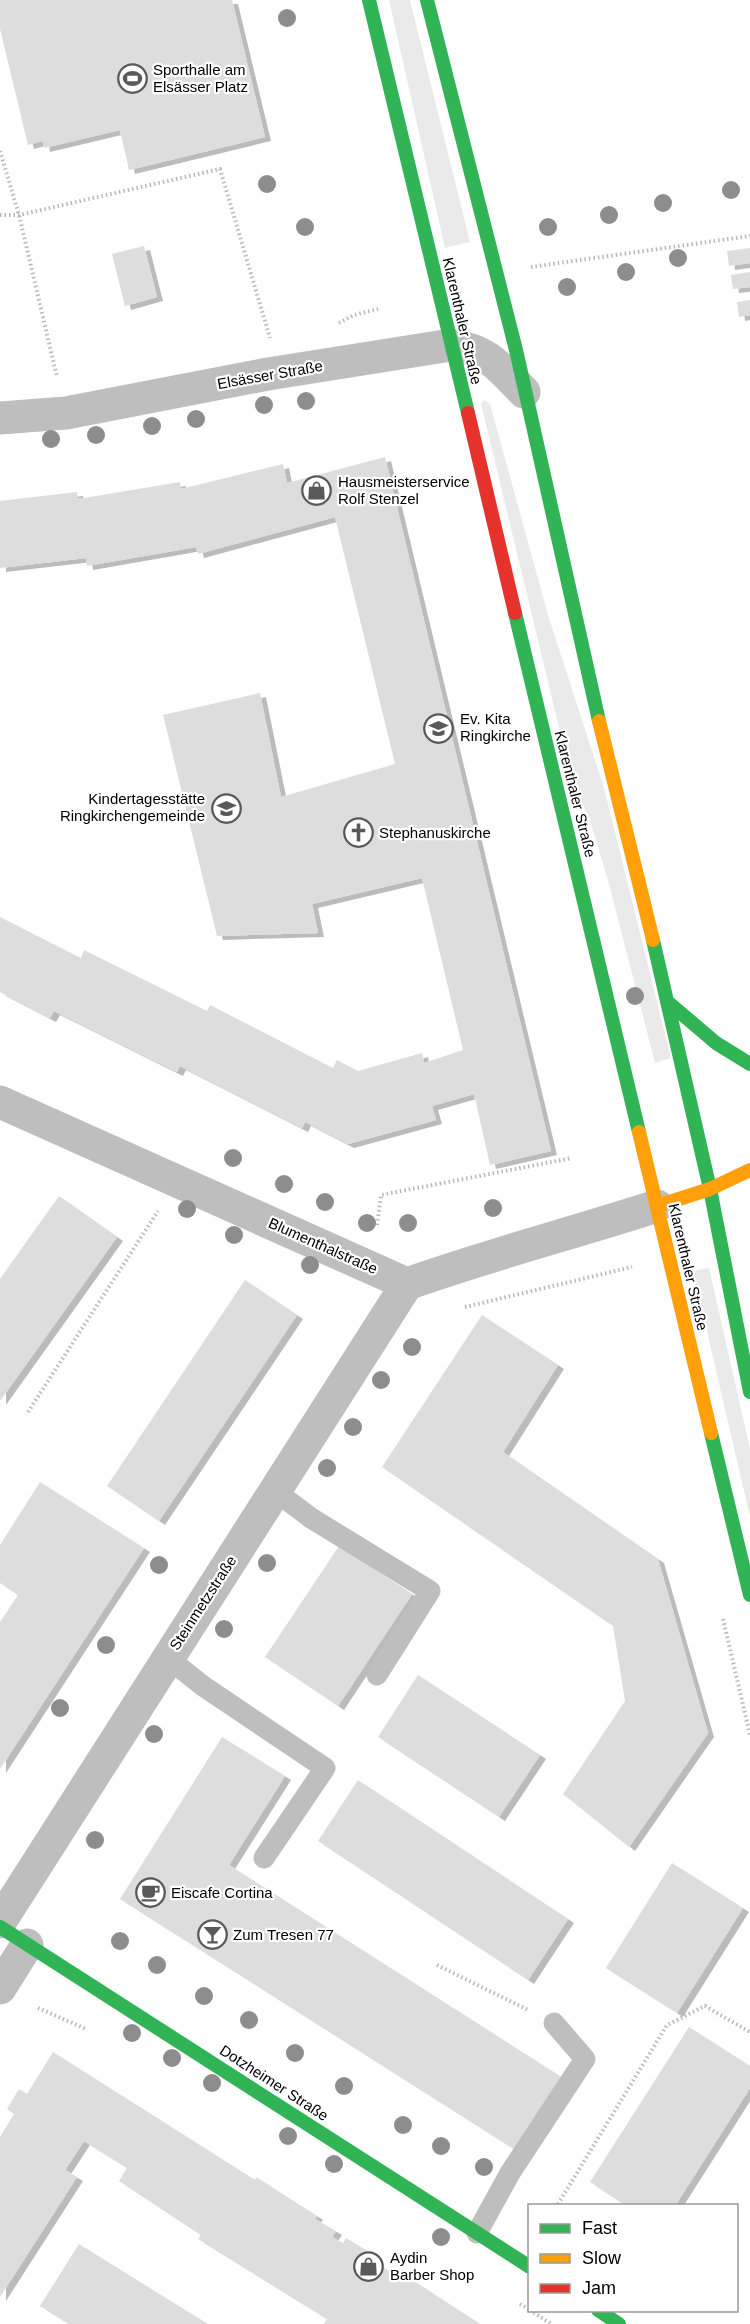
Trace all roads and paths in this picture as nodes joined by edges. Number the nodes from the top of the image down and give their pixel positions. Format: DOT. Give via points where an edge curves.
graph roads {
  1 [pos="369,0"];
  2 [pos="427,0"];
  3 [pos="0,151"];
  4 [pos="0,215"];
  5 [pos="19,215"];
  6 [pos="750,236"];
  7 [pos="527,267"];
  8 [pos="378,309"];
  9 [pos="354,315"];
  10 [pos="451,345"];
  11 [pos="280,372"];
  12 [pos="524,392"];
  13 [pos="66,413"];
  14 [pos="0,418"];
  15 [pos="669,1003"];
  16 [pos="750,1064"];
  17 [pos="0,1102"];
  18 [pos="572,1158"];
  19 [pos="750,1170"];
  20 [pos="177,1182"];
  21 [pos="710,1189"];
  22 [pos="657,1206"];
  23 [pos="377,1225"];
  24 [pos="632,1267"];
  25 [pos="407,1284"];
  26 [pos="456,1309"];
  27 [pos="750,1392"];
  28 [pos="28,1412"];
  29 [pos="275,1491"];
  30 [pos="750,1595"];
  31 [pos="168,1658"];
  32 [pos="377,1675"];
  33 [pos="264,1858"];
  34 [pos="0,1922"];
  35 [pos="0,1928"];
  36 [pos="27,1945"];
  37 [pos="437,1965"];
  38 [pos="0,1988"];
  39 [pos="554,2023"];
  40 [pos="750,2032"];
  41 [pos="558,2204"];
  42 [pos="477,2233"];
  43 [pos="528,2266"];
  44 [pos="533,2312"];
  45 [pos="601,2312"];
  46 [pos="551,2324"];
  47 [pos="619,2324"];
  1 -- 10 [label="main road, Klarenthaler Straße"];
  2 -- 12 [label="main road"];
  3 -- 5 [label="path"];
  4 -- 5 [label="path"];
  5 -- 11 [label="path" via="220,169"];
  5 -- 13 [label="path"];
  6 -- 7 [label="path"];
  8 -- 9 [label="path"];
  10 -- 11 [label="street, Elsässer Straße"];
  10 -- 12 [label="street, Elsässer Straße" via="473,349 492,359"];
  10 -- 22 [label="main road, Klarenthaler Straße"];
  11 -- 13 [label="street, Elsässer Straße"];
  12 -- 15 [label="main road" via="586,667"];
  13 -- 14 [label="street, Elsässer Straße"];
  15 -- 16 [label="main road" via="716,1043"];
  15 -- 21 [label="main road"];
  17 -- 20 [label="street, Blumenthalstraße"];
  18 -- 23 [label="path" via="381,1195"];
  19 -- 21 [label="main road"];
  20 -- 25 [label="street, Blumenthalstraße"];
  20 -- 28 [label="path"];
  21 -- 22 [label="main road"];
  21 -- 27 [label="main road"];
  22 -- 25 [label="street"];
  22 -- 30 [label="main road, Klarenthaler Straße"];
  24 -- 26 [label="path"];
  25 -- 29 [label="street, Steinmetzstraße"];
  29 -- 31 [label="street, Steinmetzstraße"];
  29 -- 32 [label="lane" via="311,1518 430,1591"];
  31 -- 33 [label="lane" via="325,1768"];
  31 -- 34 [label="street, Steinmetzstraße"];
  35 -- 36 [label="main road, Dotzheimer Straße"];
  36 -- 38 [label="street"];
  36 -- 42 [label="main road, Dotzheimer Straße"];
  37 -- 39 [label="path"];
  39 -- 42 [label="lane" via="585,2059 510,2173"];
  40 -- 41 [label="path" via="705,2006 667,2025"];
  42 -- 43 [label="main road, Dotzheimer Straße"];
  44 -- 46 [label="path"];
  45 -- 47 [label="main road"];
}
